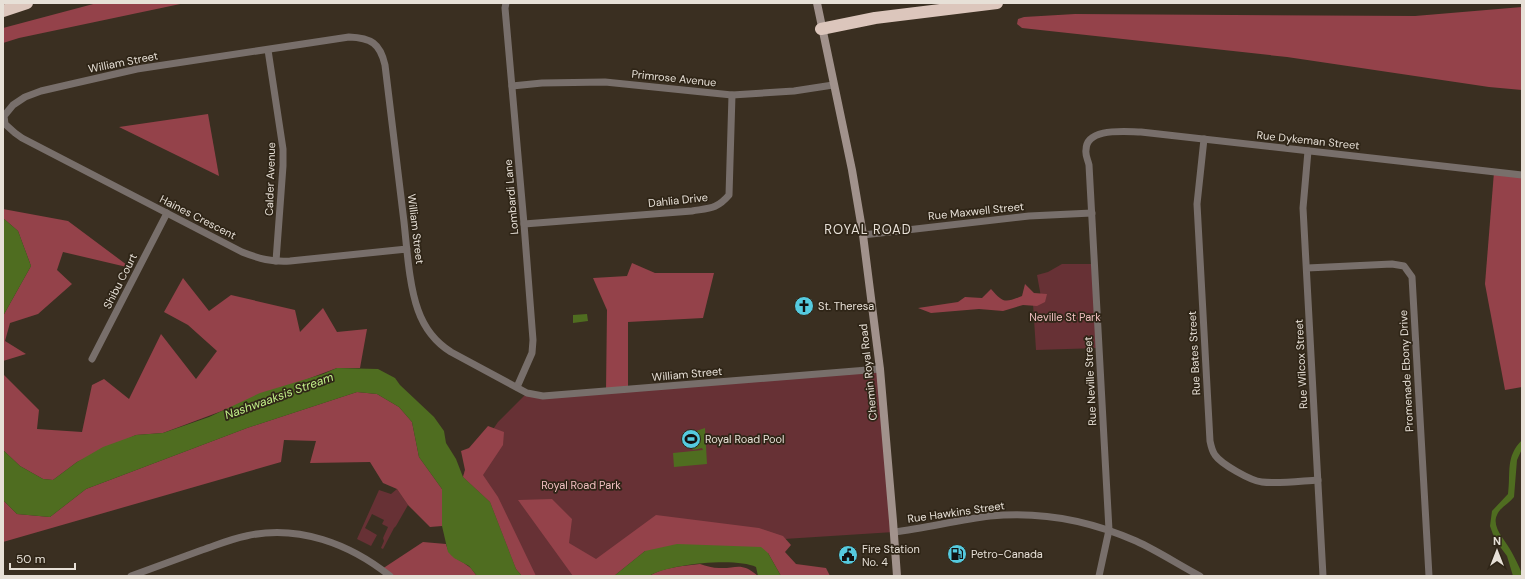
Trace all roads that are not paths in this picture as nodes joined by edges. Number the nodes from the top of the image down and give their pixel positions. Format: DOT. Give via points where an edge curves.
graph roads {
  1 [pos="27,3"];
  2 [pos="506,3"];
  3 [pos="817,3"];
  4 [pos="997,3"];
  5 [pos="3,11"];
  6 [pos="822,29"];
  7 [pos="268,50"];
  8 [pos="834,85"];
  9 [pos="512,86"];
  10 [pos="732,95"];
  11 [pos="4,116"];
  12 [pos="1092,137"];
  13 [pos="1204,139"];
  14 [pos="1308,151"];
  15 [pos="1522,175"];
  16 [pos="167,213"];
  17 [pos="1092,213"];
  18 [pos="524,224"];
  19 [pos="863,235"];
  20 [pos="407,249"];
  21 [pos="276,262"];
  22 [pos="1307,268"];
  23 [pos="92,359"];
  24 [pos="880,369"];
  25 [pos="517,387"];
  26 [pos="1318,480"];
  27 [pos="1109,530"];
  28 [pos="894,532"];
  29 [pos="131,576"];
  30 [pos="390,576"];
  31 [pos="897,576"];
  32 [pos="1099,576"];
  33 [pos="1200,576"];
  34 [pos="1323,576"];
  35 [pos="1429,576"];
  1 -- 5 [label="highway"];
  2 -- 9 [label="street, Lombardi Lane"];
  3 -- 6 [label="main road, Chemin Royal Road"];
  4 -- 6 [label="highway" via="875,18"];
  6 -- 8 [label="main road, Chemin Royal Road"];
  7 -- 11 [label="street, William Street" via="136,69 41,91 19,100"];
  7 -- 20 [label="street, William Street" via="355,37 374,42 382,53"];
  7 -- 21 [label="street, Calder Avenue" via="283,149"];
  8 -- 10 [label="street, Primrose Avenue" via="794,91"];
  8 -- 19 [label="main road, Chemin Royal Road"];
  9 -- 10 [label="street, Primrose Avenue" via="548,82 606,82"];
  9 -- 18 [label="street, Lombardi Lane"];
  10 -- 18 [label="street, Dahlia Drive" via="729,195 721,204 692,211"];
  11 -- 16 [label="street, Haines Crescent" via="5,124 14,133"];
  12 -- 13 [label="street, Rue Dykeman Street" via="1104,132 1141,132"];
  12 -- 17 [label="street, Rue Neville Street" via="1086,150"];
  13 -- 14 [label="street, Rue Dykeman Street"];
  13 -- 26 [label="street, Rue Bates Street" via="1197,204 1211,448 1224,463 1261,482"];
  14 -- 15 [label="street, Rue Dykeman Street"];
  14 -- 22 [label="street, Rue Wilcox Street" via="1303,208"];
  16 -- 21 [label="street, Haines Crescent" via="242,252"];
  16 -- 23 [label="street, Shibu Court"];
  17 -- 19 [label="street, Rue Maxwell Street" via="1029,216"];
  17 -- 27 [label="street, Rue Neville Street"];
  18 -- 25 [label="street, Lombardi Lane" via="533,340 532,353"];
  19 -- 24 [label="main road, Chemin Royal Road"];
  20 -- 21 [label="street, Haines Crescent"];
  20 -- 25 [label="street, William Street" via="415,302 421,318 434,338 451,352"];
  22 -- 26 [label="street, Rue Wilcox Street"];
  22 -- 35 [label="street, Promenade Ebony Drive" via="1392,264 1404,266 1412,277"];
  24 -- 25 [label="street, William Street" via="555,396 535,395"];
  24 -- 28 [label="main road, Chemin Royal Road"];
  26 -- 34 [label="street, Rue Wilcox Street"];
  27 -- 28 [label="street, Rue Hawkins Street" via="1059,518 1016,515 991,516"];
  27 -- 32 [label="street, Rue Neville Street"];
  27 -- 33 [label="street, Rue Hawkins Street"];
  28 -- 31 [label="main road, Chemin Royal Road"];
  29 -- 30 [label="street" via="246,535 272,533 313,536 337,544 362,556"];
}
